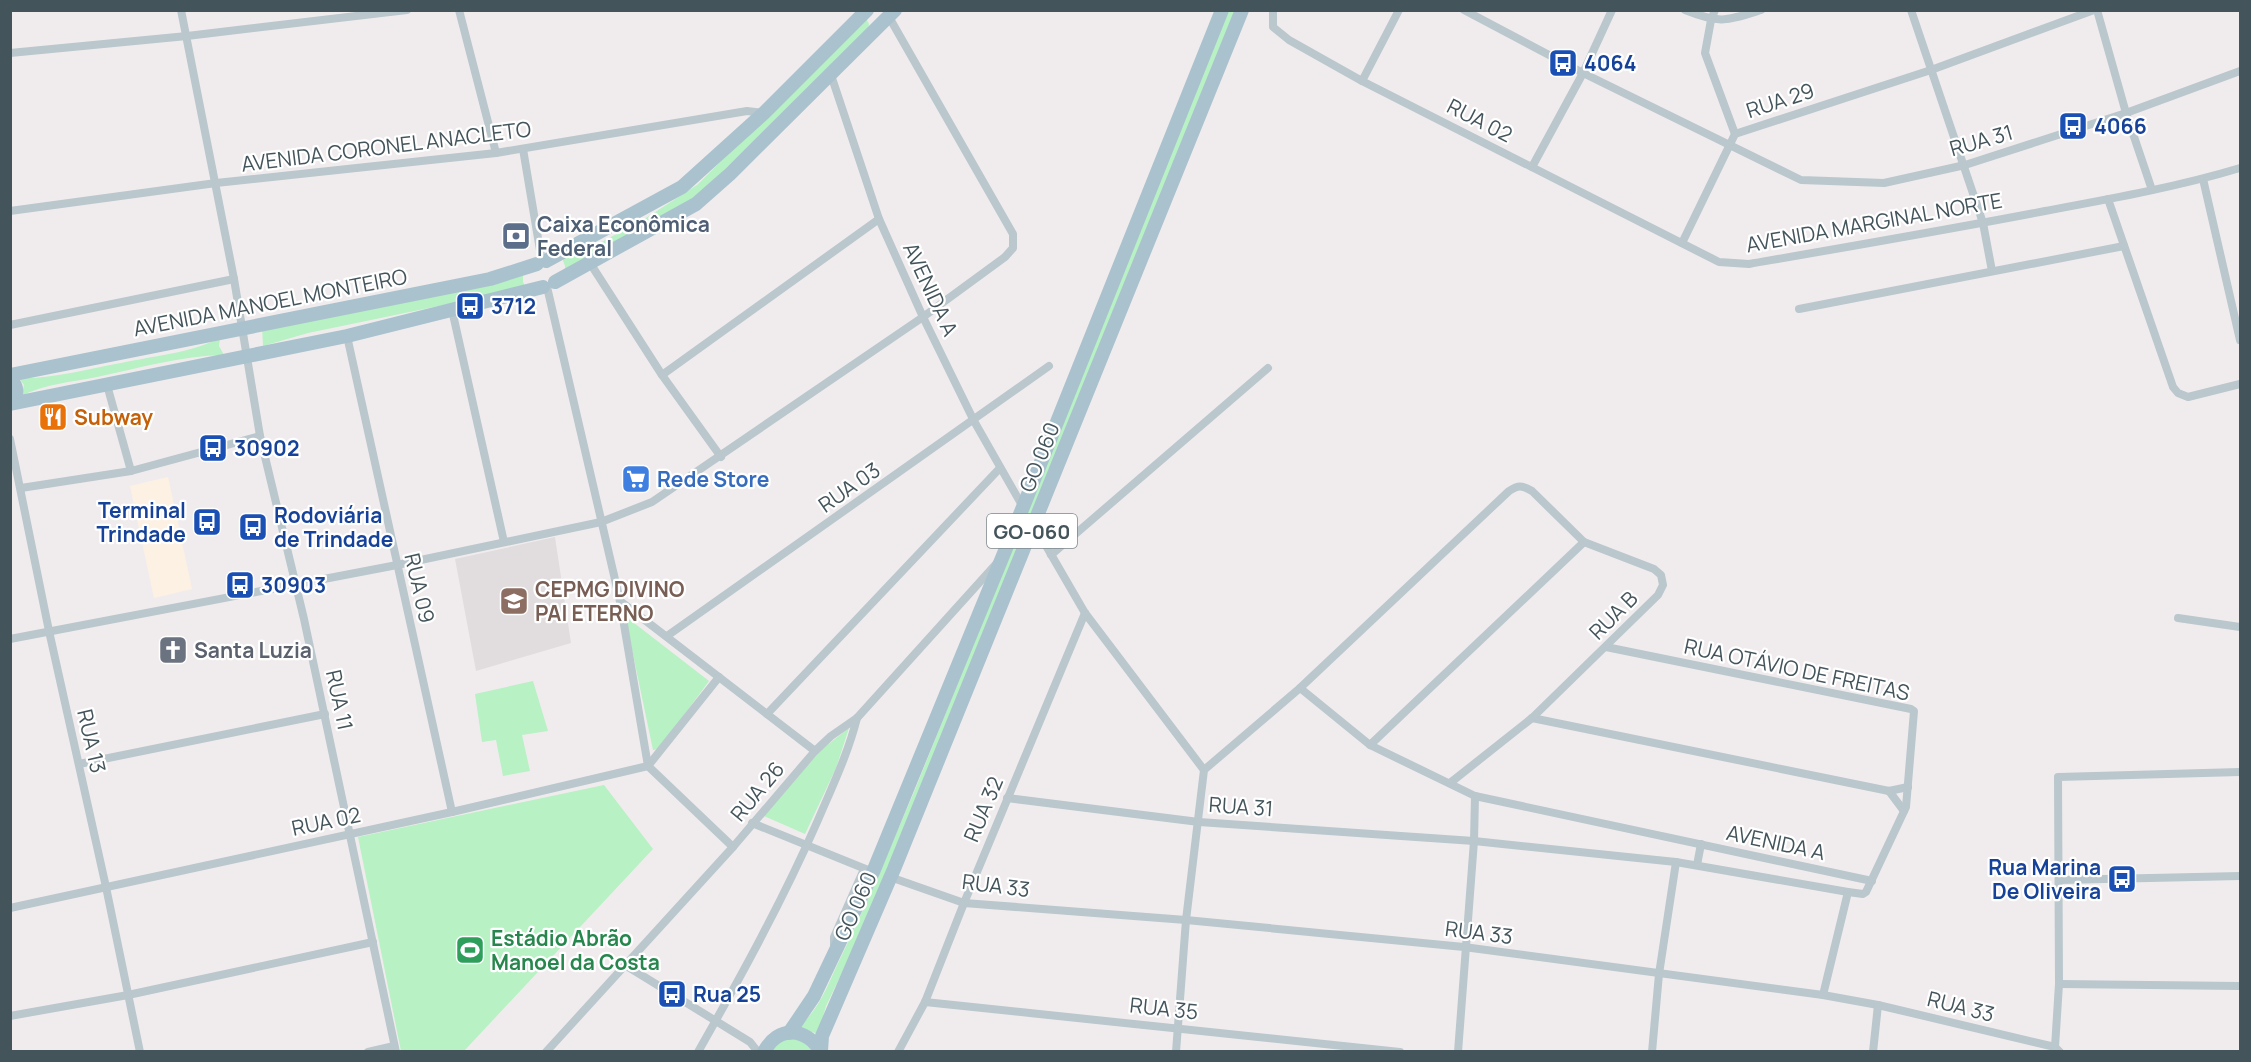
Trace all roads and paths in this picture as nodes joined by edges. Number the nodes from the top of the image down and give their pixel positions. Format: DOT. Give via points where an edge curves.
graph roads {
  1 [pos="181,10"];
  2 [pos="407,10"];
  3 [pos="459,10"];
  4 [pos="867,10"];
  5 [pos="1222,10"];
  6 [pos="1242,10"];
  7 [pos="1273,10"];
  8 [pos="1399,10"];
  9 [pos="1464,10"];
  10 [pos="1612,10"];
  11 [pos="1686,10"];
  12 [pos="1715,10"];
  13 [pos="1761,10"];
  14 [pos="1911,10"];
  15 [pos="2096,10"];
  16 [pos="889,13"];
  17 [pos="1710,20"];
  18 [pos="187,36"];
  19 [pos="10,53"];
  20 [pos="1931,70"];
  21 [pos="2241,70"];
  22 [pos="1583,73"];
  23 [pos="831,75"];
  24 [pos="1362,81"];
  25 [pos="764,113"];
  26 [pos="2126,113"];
  27 [pos="1735,134"];
  28 [pos="1728,144"];
  29 [pos="523,149"];
  30 [pos="496,153"];
  31 [pos="1965,165"];
  32 [pos="1532,167"];
  33 [pos="2241,168"];
  34 [pos="2203,179"];
  35 [pos="216,183"];
  36 [pos="2152,190"];
  37 [pos="2108,199"];
  38 [pos="10,211"];
  39 [pos="879,219"];
  40 [pos="1983,223"];
  41 [pos="1682,243"];
  42 [pos="2124,246"];
  43 [pos="542,262"];
  44 [pos="590,263"];
  45 [pos="1992,271"];
  46 [pos="234,279"];
  47 [pos="548,285"];
  48 [pos="1799,309"];
  49 [pos="452,310"];
  50 [pos="923,318"];
  51 [pos="10,325"];
  52 [pos="241,329"];
  53 [pos="347,336"];
  54 [pos="2241,340"];
  55 [pos="245,357"];
  56 [pos="1050,366"];
  57 [pos="1268,368"];
  58 [pos="662,375"];
  59 [pos="10,377"];
  60 [pos="2241,384"];
  61 [pos="107,385"];
  62 [pos="10,404"];
  63 [pos="974,421"];
  64 [pos="260,436"];
  65 [pos="10,439"];
  66 [pos="721,457"];
  67 [pos="1000,468"];
  68 [pos="131,471"];
  69 [pos="21,489"];
  70 [pos="1023,507"];
  71 [pos="601,522"];
  72 [pos="1034,525"];
  73 [pos="1584,542"];
  74 [pos="504,543"];
  75 [pos="1051,555"];
  76 [pos="1001,558"];
  77 [pos="397,565"];
  78 [pos="296,583"];
  79 [pos="620,601"];
  80 [pos="1085,613"];
  81 [pos="2178,618"];
  82 [pos="2241,627"];
  83 [pos="48,631"];
  84 [pos="667,636"];
  85 [pos="10,639"];
  86 [pos="1606,647"];
  87 [pos="719,677"];
  88 [pos="1300,688"];
  89 [pos="325,714"];
  90 [pos="766,714"];
  91 [pos="857,718"];
  92 [pos="1532,718"];
  93 [pos="1370,745"];
  94 [pos="814,751"];
  95 [pos="79,764"];
  96 [pos="648,766"];
  97 [pos="1204,770"];
  98 [pos="2241,772"];
  99 [pos="1450,783"];
  100 [pos="1908,787"];
  101 [pos="1889,791"];
  102 [pos="1474,796"];
  103 [pos="1007,798"];
  104 [pos="1904,811"];
  105 [pos="452,812"];
  106 [pos="1199,822"];
  107 [pos="753,823"];
  108 [pos="351,834"];
  109 [pos="1474,841"];
  110 [pos="1701,844"];
  111 [pos="806,846"];
  112 [pos="733,847"];
  113 [pos="1676,862"];
  114 [pos="1697,865"];
  115 [pos="869,870"];
  116 [pos="2241,876"];
  117 [pos="890,877"];
  118 [pos="2060,880"];
  119 [pos="1872,881"];
  120 [pos="106,887"];
  121 [pos="1848,892"];
  122 [pos="964,903"];
  123 [pos="10,908"];
  124 [pos="1186,920"];
  125 [pos="373,942"];
  126 [pos="1464,947"];
  127 [pos="625,965"];
  128 [pos="1659,974"];
  129 [pos="2059,984"];
  130 [pos="2241,986"];
  131 [pos="128,995"];
  132 [pos="1823,995"];
  133 [pos="925,1002"];
  134 [pos="1878,1005"];
  135 [pos="10,1016"];
  136 [pos="716,1021"];
  137 [pos="1178,1028"];
  138 [pos="789,1032"];
  139 [pos="774,1038"];
  140 [pos="750,1042"];
  141 [pos="395,1049"];
  142 [pos="2055,1050"];
  143 [pos="140,1052"];
  144 [pos="368,1052"];
  145 [pos="546,1052"];
  146 [pos="698,1052"];
  147 [pos="758,1052"];
  148 [pos="764,1052"];
  149 [pos="821,1052"];
  150 [pos="898,1052"];
  151 [pos="1176,1052"];
  152 [pos="1400,1052"];
  153 [pos="1458,1052"];
  154 [pos="1652,1052"];
  155 [pos="1873,1052"];
  1 -- 18 [label="street, RUA 11"];
  2 -- 18 [label="street"];
  3 -- 30 [label="street"];
  4 -- 25 [label="main road, AVENIDA MANOEL MONTEIRO"];
  5 -- 70 [label="main road, GO 060 / GO-060"];
  6 -- 72 [label="main road, GO 060 / GO-060"];
  7 -- 24 [label="street, RUA 02" via="1274,27 1290,40"];
  8 -- 24 [label="street"];
  9 -- 22 [label="street, RUA 29"];
  10 -- 22 [label="street"];
  11 -- 17 [label="street"];
  12 -- 17 [label="street"];
  13 -- 17 [label="street" via="1732,19"];
  14 -- 20 [label="street"];
  15 -- 20 [label="street, RUA 29"];
  15 -- 26 [label="street"];
  16 -- 23 [label="main road"];
  16 -- 50 [label="street" via="1013,234 1012,248 1005,257"];
  17 -- 27 [label="street" via="1706,53"];
  18 -- 19 [label="street"];
  18 -- 35 [label="street, RUA 11"];
  20 -- 27 [label="street, RUA 29"];
  20 -- 31 [label="street"];
  21 -- 26 [label="street, RUA 31"];
  22 -- 28 [label="street, RUA 29"];
  22 -- 32 [label="street"];
  23 -- 39 [label="street, AVENIDA A"];
  23 -- 44 [label="main road" via="696,204"];
  24 -- 32 [label="street, RUA 02"];
  25 -- 29 [label="street, AVENIDA CORONEL ANACLETO" via="747,111"];
  25 -- 43 [label="main road, AVENIDA MANOEL MONTEIRO" via="682,187"];
  26 -- 31 [label="street, RUA 31"];
  26 -- 36 [label="street"];
  27 -- 28 [label="street, RUA 29"];
  28 -- 31 [label="street, RUA 31" via="1801,180 1884,183"];
  28 -- 41 [label="street"];
  29 -- 30 [label="street, AVENIDA CORONEL ANACLETO"];
  29 -- 43 [label="street"];
  30 -- 35 [label="street, AVENIDA CORONEL ANACLETO"];
  31 -- 40 [label="street"];
  32 -- 41 [label="street, AVENIDA MARGINAL NORTE"];
  33 -- 34 [label="street, AVENIDA MARGINAL NORTE"];
  34 -- 36 [label="street, AVENIDA MARGINAL NORTE"];
  34 -- 54 [label="street"];
  35 -- 38 [label="street, AVENIDA CORONEL ANACLETO"];
  35 -- 46 [label="street, RUA 11"];
  36 -- 37 [label="street, AVENIDA MARGINAL NORTE"];
  37 -- 40 [label="street, AVENIDA MARGINAL NORTE"];
  37 -- 42 [label="street"];
  39 -- 50 [label="street, AVENIDA A"];
  39 -- 58 [label="street"];
  40 -- 41 [label="street, AVENIDA MARGINAL NORTE" via="1749,264 1719,262"];
  40 -- 45 [label="street"];
  42 -- 45 [label="street"];
  42 -- 60 [label="street" via="2178,393 2188,397"];
  43 -- 47 [label="main road" via="556,269 557,278"];
  43 -- 47 [label="main road" via="534,267 532,277 534,282"];
  43 -- 52 [label="main road, AVENIDA MANOEL MONTEIRO" via="490,279"];
  44 -- 47 [label="main road"];
  44 -- 58 [label="street"];
  45 -- 48 [label="street"];
  46 -- 51 [label="street"];
  46 -- 52 [label="street, RUA 11"];
  47 -- 49 [label="main road"];
  47 -- 71 [label="street"];
  49 -- 53 [label="main road"];
  49 -- 74 [label="street"];
  50 -- 63 [label="street, AVENIDA A"];
  50 -- 66 [label="street"];
  52 -- 55 [label="street, RUA 11"];
  52 -- 59 [label="main road, AVENIDA MANOEL MONTEIRO"];
  53 -- 55 [label="main road"];
  53 -- 77 [label="street, RUA 09"];
  55 -- 61 [label="main road"];
  55 -- 64 [label="street, RUA 11"];
  56 -- 63 [label="street, RUA 03"];
  57 -- 75 [label="street"];
  58 -- 66 [label="street"];
  59 -- 62 [label="main road, AVENIDA MANOEL MONTEIRO" via="16,395"];
  61 -- 62 [label="main road"];
  61 -- 68 [label="street"];
  63 -- 67 [label="street, AVENIDA A"];
  63 -- 84 [label="street, RUA 03"];
  64 -- 68 [label="street"];
  64 -- 78 [label="street, RUA 11"];
  65 -- 69 [label="street, RUA 13"];
  66 -- 71 [label="street" via="652,502"];
  67 -- 70 [label="street, AVENIDA A"];
  67 -- 90 [label="street"];
  68 -- 69 [label="street"];
  69 -- 83 [label="street, RUA 13"];
  70 -- 76 [label="main road, GO 060 / GO-060"];
  71 -- 74 [label="street"];
  71 -- 79 [label="street"];
  72 -- 75 [label="street"];
  72 -- 117 [label="main road, GO 060 / GO-060"];
  73 -- 86 [label="street, RUA B" via="1661,575 1663,585 1658,595"];
  73 -- 88 [label="street, RUA B" via="1532,491 1516,486"];
  73 -- 93 [label="street"];
  74 -- 77 [label="street"];
  75 -- 80 [label="street"];
  76 -- 91 [label="street, RUA 26"];
  76 -- 115 [label="main road, GO 060 / GO-060"];
  77 -- 78 [label="street"];
  77 -- 105 [label="street, RUA 09"];
  78 -- 83 [label="street"];
  78 -- 89 [label="street, RUA 11"];
  79 -- 84 [label="street"];
  79 -- 96 [label="street"];
  80 -- 97 [label="street"];
  80 -- 103 [label="street, RUA 32"];
  81 -- 82 [label="street"];
  83 -- 85 [label="street"];
  83 -- 95 [label="street, RUA 13"];
  84 -- 87 [label="street"];
  86 -- 92 [label="street, RUA B"];
  86 -- 100 [label="street, RUA OTÁVIO DE FREITAS" via="1911,709 1916,716"];
  87 -- 90 [label="street"];
  87 -- 96 [label="street"];
  88 -- 93 [label="street, AVENIDA A"];
  88 -- 97 [label="street"];
  89 -- 95 [label="street"];
  89 -- 108 [label="street, RUA 11"];
  90 -- 94 [label="street"];
  91 -- 94 [label="street, RUA 26"];
  91 -- 111 [label="street" via="850,747"];
  92 -- 99 [label="street, RUA B"];
  92 -- 101 [label="street"];
  93 -- 99 [label="street, AVENIDA A"];
  94 -- 107 [label="street, RUA 26"];
  95 -- 120 [label="street, RUA 13"];
  96 -- 105 [label="street, RUA 02"];
  96 -- 112 [label="street"];
  97 -- 106 [label="street"];
  98 -- 118 [label="street" via="2058,777"];
  99 -- 102 [label="street, AVENIDA A"];
  100 -- 101 [label="street"];
  100 -- 104 [label="street, RUA OTÁVIO DE FREITAS"];
  101 -- 104 [label="street"];
  102 -- 109 [label="street"];
  102 -- 110 [label="street, AVENIDA A"];
  103 -- 106 [label="street, RUA 31"];
  103 -- 122 [label="street, RUA 32"];
  104 -- 119 [label="street, RUA OTÁVIO DE FREITAS"];
  105 -- 108 [label="street, RUA 02"];
  106 -- 109 [label="street, RUA 31"];
  106 -- 124 [label="street"];
  107 -- 111 [label="street"];
  107 -- 112 [label="street, RUA 26"];
  108 -- 120 [label="street, RUA 02"];
  108 -- 125 [label="street, RUA 11"];
  109 -- 113 [label="street, AVENIDA A"];
  109 -- 126 [label="street"];
  110 -- 114 [label="street"];
  110 -- 119 [label="street, AVENIDA A"];
  111 -- 115 [label="street"];
  111 -- 136 [label="street"];
  112 -- 127 [label="street, RUA 26"];
  113 -- 114 [label="street, AVENIDA A"];
  113 -- 128 [label="street"];
  114 -- 121 [label="street, AVENIDA A"];
  115 -- 138 [label="main road, GO 060 / GO-060" via="814,996"];
  116 -- 118 [label="street"];
  117 -- 122 [label="street, RUA 33"];
  117 -- 149 [label="main road, GO 060 / GO-060" via="822,1036"];
  118 -- 129 [label="street"];
  119 -- 121 [label="street" via="1863,894"];
  120 -- 123 [label="street, RUA 02"];
  120 -- 131 [label="street, RUA 13"];
  121 -- 132 [label="street"];
  122 -- 124 [label="street, RUA 33"];
  122 -- 133 [label="street, RUA 32"];
  124 -- 126 [label="street, RUA 33"];
  124 -- 137 [label="street"];
  125 -- 131 [label="street"];
  125 -- 141 [label="street, RUA 11"];
  126 -- 128 [label="street, RUA 33"];
  126 -- 153 [label="street"];
  127 -- 136 [label="street"];
  127 -- 145 [label="street, RUA 26"];
  128 -- 132 [label="street, RUA 33"];
  128 -- 154 [label="street"];
  129 -- 130 [label="street"];
  129 -- 142 [label="street"];
  131 -- 135 [label="street"];
  131 -- 143 [label="street, RUA 13"];
  132 -- 134 [label="street, RUA 33"];
  133 -- 137 [label="street, RUA 35"];
  133 -- 150 [label="street, RUA 32"];
  134 -- 142 [label="street, RUA 33"];
  134 -- 155 [label="street"];
  136 -- 140 [label="street"];
  136 -- 146 [label="street"];
  137 -- 151 [label="street"];
  137 -- 152 [label="street, RUA 35"];
  138 -- 139 [label="main road"];
  138 -- 149 [label="main road, GO-060" via="808,1036"];
  139 -- 140 [label="street"];
  139 -- 148 [label="main road"];
  140 -- 147 [label="street"];
  141 -- 144 [label="street"];
}
